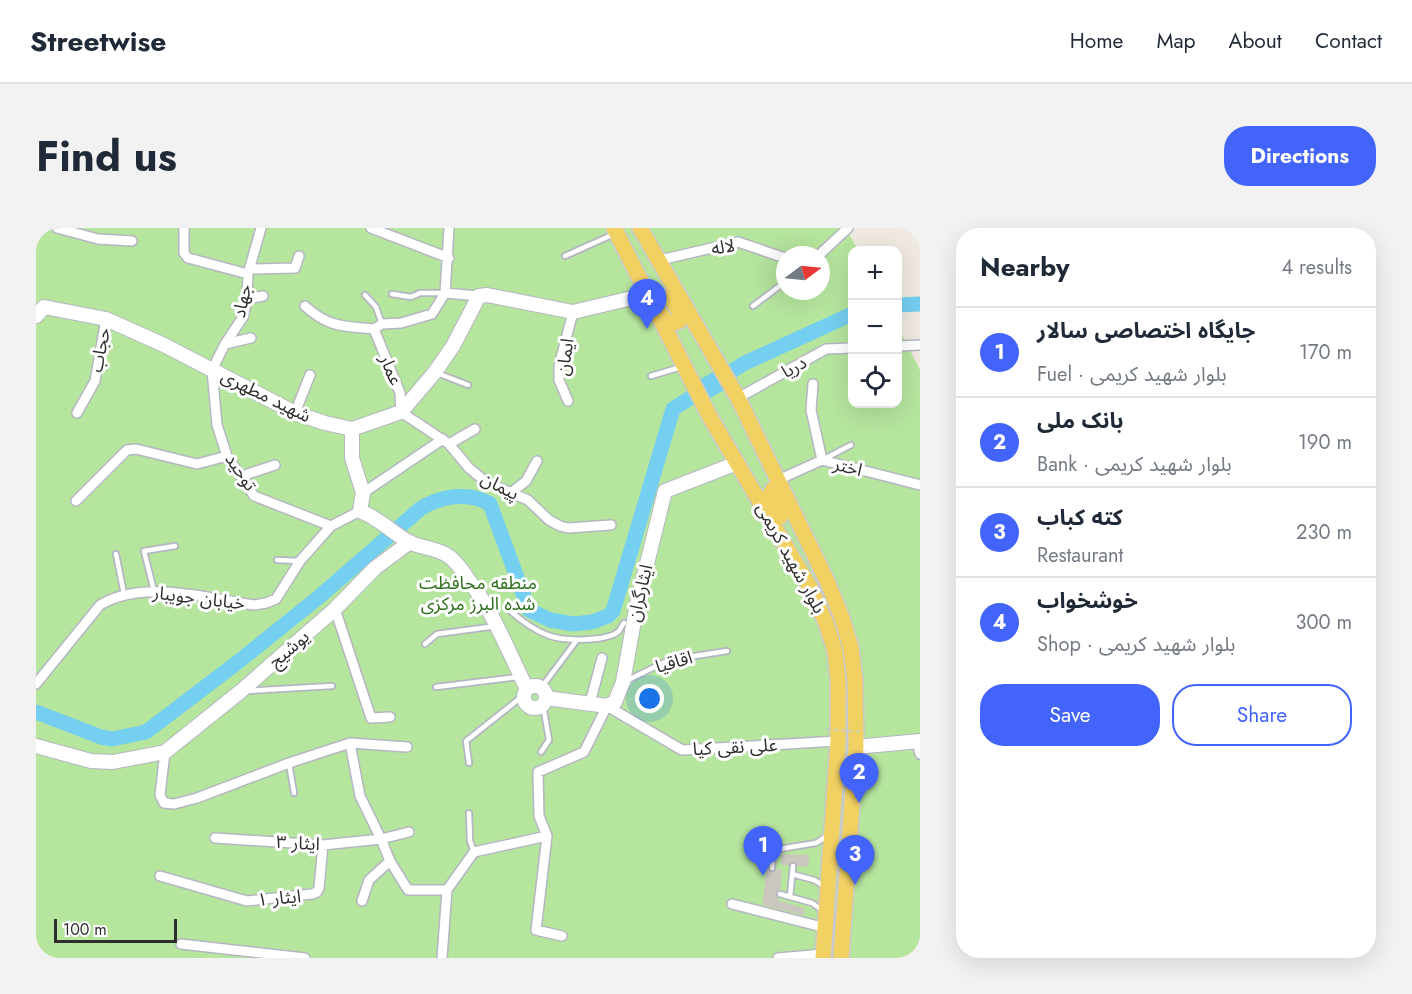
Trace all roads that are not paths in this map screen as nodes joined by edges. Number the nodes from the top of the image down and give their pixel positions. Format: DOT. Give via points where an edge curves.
graph roads {
  1 [pos="57,228"];
  2 [pos="184,228"];
  3 [pos="261,228"];
  4 [pos="371,228"];
  5 [pos="449,228"];
  6 [pos="848,228"];
  7 [pos="615,230"];
  8 [pos="643,232"];
  9 [pos="132,241"];
  10 [pos="829,246"];
  11 [pos="776,255"];
  12 [pos="299,256"];
  13 [pos="565,256"];
  14 [pos="449,258"];
  15 [pos="660,260"];
  16 [pos="249,271"];
  17 [pos="776,289"];
  18 [pos="648,292"];
  19 [pos="446,293"];
  20 [pos="392,294"];
  21 [pos="365,295"];
  22 [pos="479,296"];
  23 [pos="263,297"];
  24 [pos="247,299"];
  25 [pos="305,306"];
  26 [pos="753,306"];
  27 [pos="39,308"];
  28 [pos="573,312"];
  29 [pos="106,319"];
  30 [pos="378,327"];
  31 [pos="251,338"];
  32 [pos="225,344"];
  33 [pos="920,345"];
  34 [pos="902,346"];
  35 [pos="848,348"];
  36 [pos="212,370"];
  37 [pos="435,372"];
  38 [pos="686,372"];
  39 [pos="310,375"];
  40 [pos="651,376"];
  41 [pos="813,384"];
  42 [pos="468,385"];
  43 [pos="738,398"];
  44 [pos="568,401"];
  45 [pos="401,412"];
  46 [pos="77,413"];
  47 [pos="295,413"];
  48 [pos="352,429"];
  49 [pos="475,429"];
  50 [pos="446,442"];
  51 [pos="851,445"];
  52 [pos="227,456"];
  53 [pos="537,460"];
  54 [pos="822,460"];
  55 [pos="737,463"];
  56 [pos="275,465"];
  57 [pos="242,476"];
  58 [pos="778,480"];
  59 [pos="920,485"];
  60 [pos="512,492"];
  61 [pos="363,494"];
  62 [pos="76,501"];
  63 [pos="788,501"];
  64 [pos="360,511"];
  65 [pos="611,525"];
  66 [pos="331,526"];
  67 [pos="407,541"];
  68 [pos="175,546"];
  69 [pos="116,554"];
  70 [pos="277,560"];
  71 [pos="300,561"];
  72 [pos="798,564"];
  73 [pos="154,591"];
  74 [pos="124,594"];
  75 [pos="507,608"];
  76 [pos="335,609"];
  77 [pos="624,622"];
  78 [pos="499,626"];
  79 [pos="577,640"];
  80 [pos="425,644"];
  81 [pos="727,651"];
  82 [pos="602,658"];
  83 [pos="623,682"];
  84 [pos="36,684"];
  85 [pos="332,686"];
  86 [pos="436,687"];
  87 [pos="241,691"];
  88 [pos="533,692"];
  89 [pos="590,703"];
  90 [pos="607,706"];
  91 [pos="390,717"];
  92 [pos="838,741"];
  93 [pos="350,743"];
  94 [pos="36,746"];
  95 [pos="919,746"];
  96 [pos="407,747"];
  97 [pos="856,747"];
  98 [pos="165,752"];
  99 [pos="541,752"];
  100 [pos="289,763"];
  101 [pos="469,763"];
  102 [pos="294,793"];
  103 [pos="469,813"];
  104 [pos="409,832"];
  105 [pos="832,833"];
  106 [pos="547,836"];
  107 [pos="215,838"];
  108 [pos="381,839"];
  109 [pos="323,845"];
  110 [pos="794,846"];
  111 [pos="474,852"];
  112 [pos="794,854"];
  113 [pos="390,861"];
  114 [pos="793,866"];
  115 [pos="772,867"];
  116 [pos="792,874"];
  117 [pos="160,876"];
  118 [pos="829,888"];
  119 [pos="447,890"];
  120 [pos="780,894"];
  121 [pos="790,897"];
  122 [pos="362,901"];
  123 [pos="732,904"];
  124 [pos="826,921"];
  125 [pos="562,936"];
  126 [pos="181,944"];
  127 [pos="823,956"];
  128 [pos="305,958"];
  129 [pos="442,958"];
  130 [pos="778,958"];
  131 [pos="841,958"];
  1 -- 9 [label="street" via="98,239"];
  2 -- 16 [label="street" via="184,253 188,258"];
  3 -- 16 [label="street, جهاد"];
  4 -- 14 [label="street"];
  5 -- 14 [label="street"];
  6 -- 10 [label="street"];
  7 -- 13 [label="lane"];
  7 -- 18 [label="main road, بلوار شهید کریمی"];
  8 -- 15 [label="main road"];
  8 -- 18 [label="main road" via="645,248 679,312 679,321 668,323"];
  11 -- 15 [label="street, لاله" via="738,242"];
  12 -- 16 [label="street" via="296,268"];
  14 -- 19 [label="street"];
  15 -- 43 [label="main road, بلوار شهید کریمی"];
  16 -- 24 [label="street, جهاد"];
  17 -- 26 [label="lane"];
  18 -- 28 [label="street"];
  18 -- 38 [label="main road, بلوار شهید کریمی"];
  19 -- 20 [label="lane" via="411,297"];
  19 -- 22 [label="street"];
  19 -- 30 [label="street" via="432,314"];
  21 -- 30 [label="lane" via="376,307"];
  22 -- 28 [label="street"];
  22 -- 37 [label="street"];
  23 -- 24 [label="street"];
  24 -- 32 [label="street, جهاد" via="243,317"];
  25 -- 30 [label="street" via="330,324"];
  27 -- 29 [label="street, شهید مطهری"];
  28 -- 44 [label="street, ایمان" via="559,380"];
  29 -- 36 [label="street, شهید مطهری"];
  29 -- 46 [label="street, حجاب" via="95,381"];
  30 -- 45 [label="street, عمار" via="400,393"];
  31 -- 32 [label="street"];
  32 -- 36 [label="street, جهاد"];
  33 -- 34 [label="street"];
  35 -- 43 [label="street, دریا" via="826,349"];
  36 -- 47 [label="street, شهید مطهری"];
  36 -- 52 [label="street, توحید" via="217,425"];
  37 -- 42 [label="lane"];
  37 -- 45 [label="street"];
  38 -- 40 [label="lane"];
  38 -- 55 [label="main road, بلوار شهید کریمی"];
  39 -- 47 [label="street"];
  41 -- 54 [label="street" via="811,410"];
  43 -- 58 [label="main road, بلوار شهید کریمی"];
  45 -- 48 [label="street"];
  45 -- 50 [label="street, پیمان"];
  47 -- 48 [label="street, شهید مطهری"];
  48 -- 61 [label="street" via="352,458"];
  49 -- 50 [label="street"];
  50 -- 60 [label="street, پیمان" via="486,482"];
  50 -- 61 [label="street"];
  51 -- 54 [label="lane"];
  52 -- 57 [label="street, توحید"];
  52 -- 62 [label="street" via="197,464 127,450"];
  53 -- 60 [label="street" via="526,481"];
  54 -- 58 [label="street, اختر"];
  54 -- 59 [label="street, اختر"];
  55 -- 72 [label="main road, بلوار شهید کریمی"];
  55 -- 83 [label="street, ایثارگران" via="665,491 637,604"];
  56 -- 57 [label="street"];
  57 -- 66 [label="street, توحید" via="254,496"];
  58 -- 63 [label="main road, بلوار شهید کریمی"];
  60 -- 65 [label="street, پیمان" via="560,526"];
  61 -- 64 [label="street"];
  63 -- 72 [label="main road" via="779,488 771,491 770,498 796,546"];
  63 -- 97 [label="main road, بلوار شهید کریمی" via="828,583 851,648"];
  64 -- 66 [label="street, خیابان جویبار"];
  64 -- 67 [label="street" via="374,516"];
  66 -- 71 [label="street, خیابان جویبار"];
  67 -- 76 [label="street, یوشیج"];
  67 -- 78 [label="street" via="450,557"];
  68 -- 73 [label="lane" via="144,551"];
  69 -- 74 [label="lane"];
  70 -- 71 [label="lane"];
  71 -- 73 [label="street, خیابان جویبار" via="276,599 266,603 254,605"];
  72 -- 92 [label="main road, بلوار شهید کریمی" via="835,651"];
  73 -- 74 [label="street, خیابان جویبار"];
  74 -- 84 [label="street, خیابان جویبار" via="100,605"];
  75 -- 79 [label="lane" via="550,636"];
  76 -- 87 [label="street, یوشیج"];
  76 -- 91 [label="street" via="371,718"];
  77 -- 79 [label="lane" via="619,631 608,637"];
  78 -- 80 [label="lane" via="437,634"];
  78 -- 88 [label="street"];
  79 -- 88 [label="lane"];
  81 -- 83 [label="lane, اقاقیا" via="669,660"];
  82 -- 89 [label="street"];
  83 -- 90 [label="street, ایثارگران" via="615,702"];
  85 -- 87 [label="lane"];
  86 -- 88 [label="lane"];
  87 -- 98 [label="street, یوشیج"];
  88 -- 89 [label="street"];
  88 -- 99 [label="lane" via="549,740"];
  88 -- 101 [label="lane" via="466,741"];
  89 -- 90 [label="street"];
  90 -- 92 [label="street, علی نقی کیا" via="682,750"];
  90 -- 106 [label="street" via="584,752 538,772 539,816"];
  92 -- 105 [label="main road, بلوار شهید کریمی"];
  93 -- 96 [label="street"];
  93 -- 100 [label="street"];
  93 -- 108 [label="street" via="360,796"];
  94 -- 98 [label="street" via="91,761 133,759"];
  95 -- 97 [label="street"];
  97 -- 131 [label="main road, بلوار شهید کریمی"];
  98 -- 100 [label="street" via="160,795 169,805"];
  100 -- 102 [label="lane"];
  103 -- 111 [label="lane"];
  104 -- 108 [label="street, ایثار ۳"];
  105 -- 110 [label="lane" via="816,843"];
  105 -- 118 [label="main road, بلوار شهید کریمی"];
  106 -- 111 [label="street"];
  106 -- 125 [label="street" via="537,930"];
  107 -- 109 [label="street, ایثار ۳"];
  108 -- 109 [label="street, ایثار ۳"];
  108 -- 113 [label="street"];
  109 -- 117 [label="street, ایثار ۱" via="319,888 312,894 247,901"];
  110 -- 112 [label="lane"];
  110 -- 115 [label="lane" via="773,850"];
  111 -- 119 [label="street"];
  113 -- 119 [label="street" via="408,890"];
  113 -- 122 [label="street" via="369,880"];
  114 -- 116 [label="lane"];
  116 -- 118 [label="lane"];
  116 -- 121 [label="lane"];
  118 -- 124 [label="main road, بلوار شهید کریمی"];
  119 -- 129 [label="street"];
  120 -- 121 [label="lane"];
  121 -- 124 [label="lane" via="812,903"];
  123 -- 124 [label="street"];
  124 -- 127 [label="main road, بلوار شهید کریمی"];
  126 -- 128 [label="street"];
  127 -- 130 [label="street"];
}
